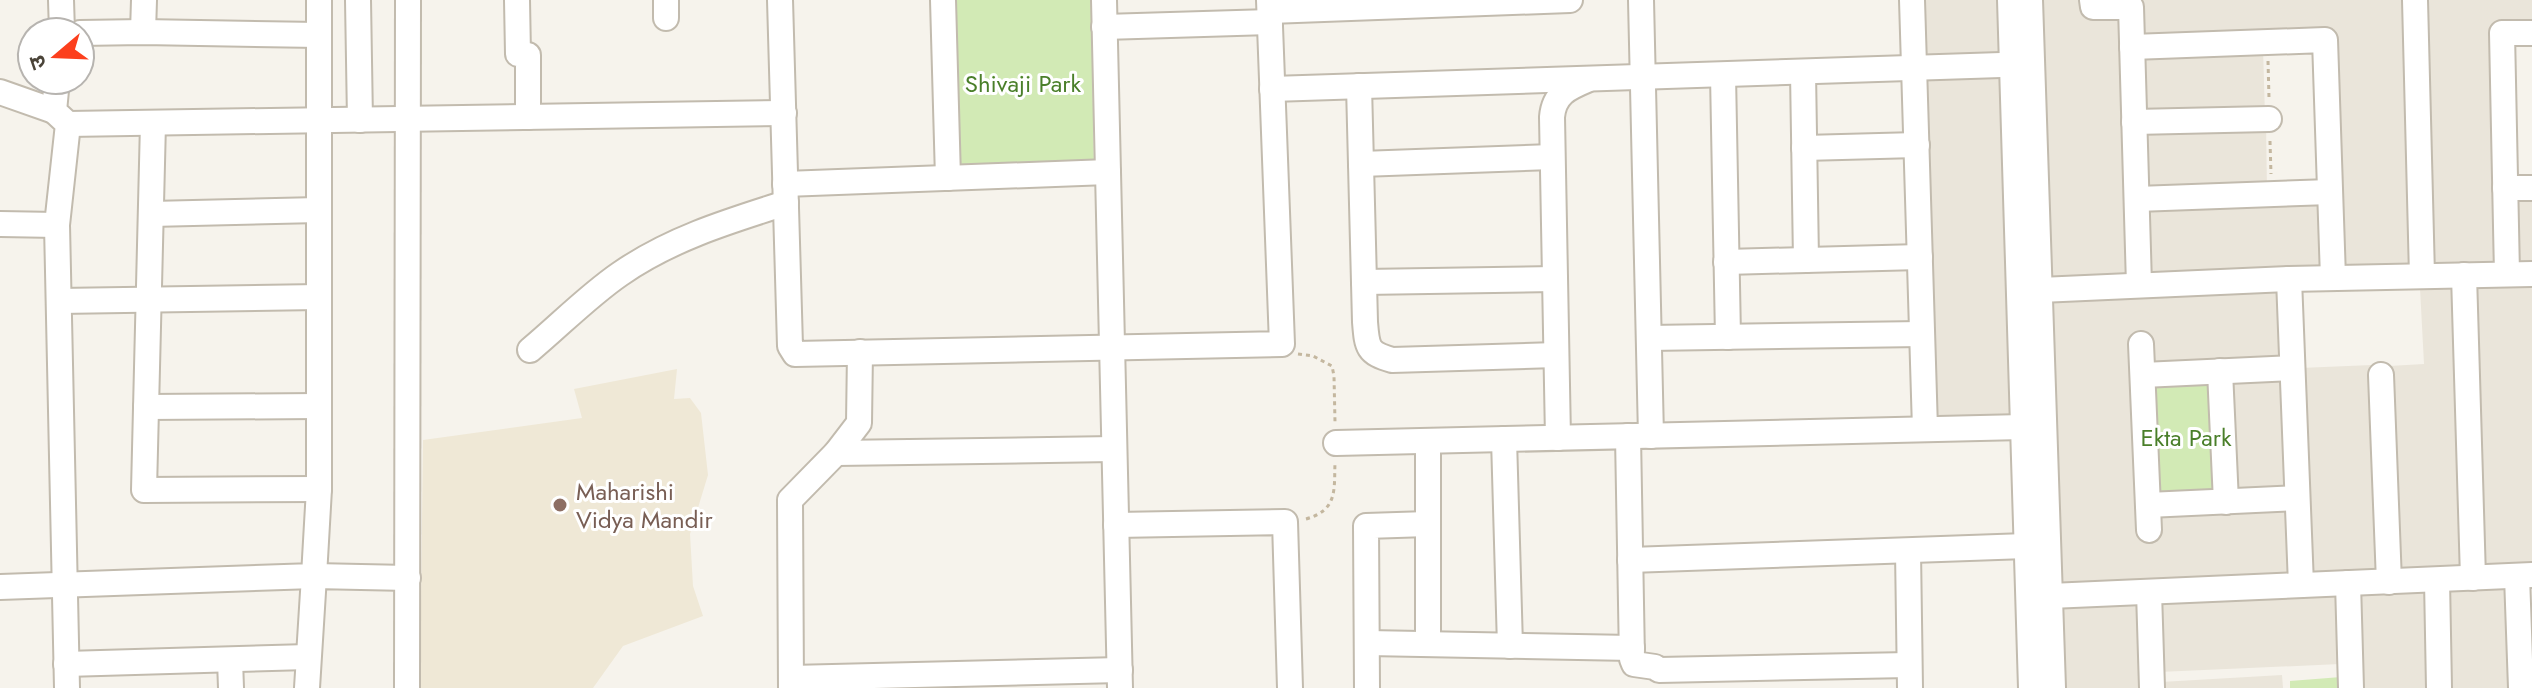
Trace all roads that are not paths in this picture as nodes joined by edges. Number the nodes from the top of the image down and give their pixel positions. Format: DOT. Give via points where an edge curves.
graph roads {
  1 [pos="144,0"];
  2 [pos="319,0"];
  3 [pos="358,0"];
  4 [pos="408,0"];
  5 [pos="517,0"];
  6 [pos="780,0"];
  7 [pos="943,0"];
  8 [pos="1104,0"];
  9 [pos="1570,0"];
  10 [pos="1641,0"];
  11 [pos="1912,0"];
  12 [pos="2010,0"];
  13 [pos="2030,0"];
  14 [pos="2092,0"];
  15 [pos="2415,0"];
  16 [pos="1270,11"];
  17 [pos="1104,27"];
  18 [pos="143,32"];
  19 [pos="96,33"];
  20 [pos="2532,33"];
  21 [pos="319,35"];
  22 [pos="2132,47"];
  23 [pos="2022,65"];
  24 [pos="1914,68"];
  25 [pos="1803,72"];
  26 [pos="1723,75"];
  27 [pos="1643,77"];
  28 [pos="1589,79"];
  29 [pos="1359,86"];
  30 [pos="1272,89"];
  31 [pos="0,92"];
  32 [pos="59,96"];
  33 [pos="784,113"];
  34 [pos="528,117"];
  35 [pos="61,118"];
  36 [pos="407,119"];
  37 [pos="2269,119"];
  38 [pos="319,120"];
  39 [pos="360,120"];
  40 [pos="2134,122"];
  41 [pos="153,123"];
  42 [pos="1917,145"];
  43 [pos="1804,148"];
  44 [pos="1552,157"];
  45 [pos="1361,164"];
  46 [pos="1108,172"];
  47 [pos="948,178"];
  48 [pos="2505,188"];
  49 [pos="2532,188"];
  50 [pos="2330,192"];
  51 [pos="786,193"];
  52 [pos="2137,199"];
  53 [pos="319,210"];
  54 [pos="151,214"];
  55 [pos="0,224"];
  56 [pos="57,225"];
  57 [pos="1920,257"];
  58 [pos="1806,260"];
  59 [pos="1726,262"];
  60 [pos="2507,274"];
  61 [pos="2532,274"];
  62 [pos="2464,275"];
  63 [pos="2422,276"];
  64 [pos="2333,278"];
  65 [pos="1555,279"];
  66 [pos="2289,279"];
  67 [pos="1364,282"];
  68 [pos="2139,285"];
  69 [pos="2040,290"];
  70 [pos="319,297"];
  71 [pos="149,299"];
  72 [pos="59,301"];
  73 [pos="1922,334"];
  74 [pos="1728,337"];
  75 [pos="1649,338"];
  76 [pos="2141,344"];
  77 [pos="1112,347"];
  78 [pos="530,350"];
  79 [pos="860,352"];
  80 [pos="1556,355"];
  81 [pos="2292,368"];
  82 [pos="2220,371"];
  83 [pos="2143,375"];
  84 [pos="2381,375"];
  85 [pos="319,406"];
  86 [pos="146,407"];
  87 [pos="2023,427"];
  88 [pos="1925,429"];
  89 [pos="1640,436"];
  90 [pos="1558,438"];
  91 [pos="1504,439"];
  92 [pos="1428,441"];
  93 [pos="1336,443"];
  94 [pos="1114,449"];
  95 [pos="836,453"];
  96 [pos="319,489"];
  97 [pos="2297,498"];
  98 [pos="2226,502"];
  99 [pos="1428,524"];
  100 [pos="1116,525"];
  101 [pos="2026,546"];
  102 [pos="1908,551"];
  103 [pos="1630,560"];
  104 [pos="314,576"];
  105 [pos="2524,576"];
  106 [pos="408,578"];
  107 [pos="2473,578"];
  108 [pos="2437,580"];
  109 [pos="2389,582"];
  110 [pos="2348,583"];
  111 [pos="2301,585"];
  112 [pos="65,586"];
  113 [pos="0,587"];
  114 [pos="2149,592"];
  115 [pos="2050,596"];
  116 [pos="1368,643"];
  117 [pos="1428,643"];
  118 [pos="1510,646"];
  119 [pos="1632,648"];
  120 [pos="308,657"];
  121 [pos="2526,658"];
  122 [pos="230,660"];
  123 [pos="66,676"];
  124 [pos="1910,676"];
  125 [pos="1120,679"];
  126 [pos="791,683"];
  127 [pos="231,688"];
  128 [pos="307,688"];
  129 [pos="407,688"];
  130 [pos="1290,688"];
  131 [pos="1367,688"];
  132 [pos="2031,688"];
  133 [pos="2053,688"];
  134 [pos="2152,688"];
  135 [pos="2351,688"];
  136 [pos="2439,688"];
  137 [pos="2521,688"];
  1 -- 18 [label="street"];
  2 -- 21 [label="street"];
  3 -- 39 [label="street"];
  4 -- 36 [label="street"];
  5 -- 34 [label="street" via="518,54 528,55"];
  6 -- 33 [label="street"];
  7 -- 47 [label="street"];
  8 -- 17 [label="street"];
  9 -- 16 [label="street"];
  10 -- 27 [label="street"];
  11 -- 24 [label="street"];
  12 -- 23 [label="street"];
  13 -- 23 [label="street"];
  14 -- 22 [label="street" via="2093,7 2131,7"];
  15 -- 63 [label="street"];
  16 -- 17 [label="street"];
  16 -- 30 [label="street"];
  17 -- 46 [label="street"];
  18 -- 19 [label="street"];
  18 -- 21 [label="street"];
  20 -- 48 [label="street" via="2502,33"];
  21 -- 38 [label="street"];
  22 -- 40 [label="street"];
  22 -- 50 [label="street" via="2325,40"];
  23 -- 24 [label="street"];
  23 -- 69 [label="street"];
  23 -- 87 [label="street"];
  24 -- 25 [label="street"];
  24 -- 42 [label="street"];
  25 -- 26 [label="street"];
  25 -- 43 [label="street"];
  26 -- 27 [label="street"];
  26 -- 59 [label="street"];
  27 -- 28 [label="street"];
  27 -- 75 [label="street"];
  28 -- 29 [label="street"];
  28 -- 44 [label="street" via="1555,101"];
  29 -- 30 [label="street"];
  29 -- 45 [label="street"];
  30 -- 77 [label="street" via="1282,344"];
  31 -- 35 [label="street"];
  32 -- 35 [label="street"];
  33 -- 34 [label="street"];
  33 -- 51 [label="street"];
  34 -- 36 [label="street"];
  35 -- 41 [label="street"];
  35 -- 56 [label="street"];
  36 -- 39 [label="street"];
  36 -- 106 [label="street"];
  37 -- 40 [label="street"];
  38 -- 39 [label="street"];
  38 -- 41 [label="street"];
  38 -- 53 [label="street"];
  40 -- 52 [label="street"];
  41 -- 54 [label="street"];
  42 -- 43 [label="street"];
  42 -- 57 [label="street"];
  43 -- 58 [label="street"];
  44 -- 45 [label="street"];
  44 -- 65 [label="street"];
  45 -- 67 [label="street"];
  46 -- 47 [label="street"];
  46 -- 77 [label="street"];
  47 -- 51 [label="street"];
  48 -- 49 [label="street"];
  48 -- 60 [label="street"];
  50 -- 52 [label="street"];
  50 -- 64 [label="street"];
  51 -- 78 [label="street" via="661,249 620,274"];
  51 -- 79 [label="street" via="790,346 795,354"];
  52 -- 68 [label="street"];
  53 -- 54 [label="street"];
  53 -- 70 [label="street"];
  54 -- 71 [label="street"];
  55 -- 56 [label="street"];
  56 -- 72 [label="street"];
  57 -- 58 [label="street"];
  57 -- 73 [label="street"];
  58 -- 59 [label="street"];
  59 -- 74 [label="street"];
  60 -- 61 [label="street"];
  60 -- 62 [label="street"];
  62 -- 63 [label="street"];
  62 -- 107 [label="street"];
  63 -- 64 [label="street"];
  64 -- 66 [label="street"];
  65 -- 67 [label="street"];
  65 -- 80 [label="street"];
  66 -- 68 [label="street"];
  66 -- 81 [label="street"];
  67 -- 80 [label="street" via="1367,343 1377,355 1392,360"];
  68 -- 69 [label="street"];
  69 -- 115 [label="street"];
  70 -- 71 [label="street"];
  70 -- 85 [label="street"];
  71 -- 72 [label="street"];
  71 -- 86 [label="street"];
  72 -- 112 [label="street"];
  73 -- 74 [label="street"];
  73 -- 88 [label="street"];
  74 -- 75 [label="street"];
  75 -- 89 [label="street"];
  76 -- 83 [label="street"];
  77 -- 79 [label="street"];
  77 -- 94 [label="street"];
  79 -- 95 [label="street" via="859,423"];
  80 -- 90 [label="street"];
  81 -- 82 [label="street"];
  81 -- 97 [label="street"];
  82 -- 83 [label="street"];
  82 -- 98 [label="street"];
  83 -- 98 [label="street" via="2148,518"];
  84 -- 109 [label="street"];
  85 -- 86 [label="street"];
  85 -- 96 [label="street"];
  86 -- 96 [label="street" via="144,490"];
  87 -- 88 [label="street"];
  87 -- 101 [label="street"];
  88 -- 89 [label="street"];
  89 -- 90 [label="street"];
  89 -- 103 [label="street"];
  90 -- 91 [label="street"];
  91 -- 92 [label="street"];
  91 -- 118 [label="street"];
  92 -- 93 [label="street"];
  92 -- 99 [label="street"];
  94 -- 95 [label="street"];
  94 -- 100 [label="street"];
  95 -- 126 [label="street" via="790,500"];
  96 -- 104 [label="street"];
  97 -- 98 [label="street"];
  97 -- 111 [label="street"];
  99 -- 116 [label="street" via="1366,526"];
  99 -- 117 [label="street"];
  100 -- 125 [label="street"];
  100 -- 130 [label="street" via="1285,522"];
  101 -- 102 [label="street"];
  101 -- 132 [label="street"];
  102 -- 103 [label="street"];
  102 -- 124 [label="street"];
  103 -- 119 [label="street"];
  104 -- 106 [label="street"];
  104 -- 112 [label="street"];
  104 -- 120 [label="street"];
  105 -- 107 [label="street"];
  105 -- 121 [label="street"];
  106 -- 129 [label="street"];
  107 -- 108 [label="street"];
  108 -- 109 [label="street"];
  108 -- 136 [label="street"];
  109 -- 110 [label="street"];
  110 -- 111 [label="street"];
  110 -- 135 [label="street"];
  111 -- 114 [label="street"];
  112 -- 113 [label="street"];
  112 -- 123 [label="street"];
  114 -- 115 [label="street"];
  114 -- 134 [label="street"];
  115 -- 133 [label="street"];
  116 -- 117 [label="street"];
  116 -- 131 [label="street"];
  117 -- 118 [label="street"];
  118 -- 119 [label="street"];
  119 -- 124 [label="street" via="1634,664 1659,670"];
  120 -- 122 [label="street"];
  120 -- 128 [label="street"];
  121 -- 137 [label="street"];
  122 -- 123 [label="street"];
  122 -- 127 [label="street"];
  125 -- 126 [label="street"];
}
